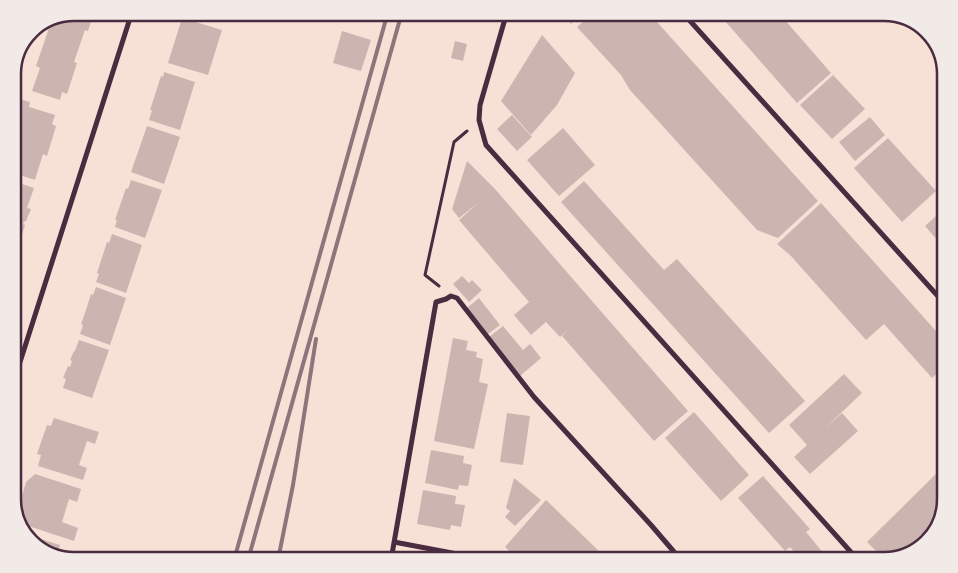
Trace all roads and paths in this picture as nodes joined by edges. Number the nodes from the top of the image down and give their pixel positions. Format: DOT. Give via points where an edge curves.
graph roads {
  1 [pos="129,21"];
  2 [pos="505,21"];
  3 [pos="690,21"];
  4 [pos="454,142"];
  5 [pos="425,275"];
  6 [pos="937,294"];
  7 [pos="21,359"];
  8 [pos="394,542"];
  9 [pos="392,552"];
  10 [pos="447,552"];
  11 [pos="674,552"];
  12 [pos="851,552"];
  1 -- 7 [label="street"];
  2 -- 12 [label="street" via="480,105 479,120 486,145"];
  3 -- 6 [label="street"];
  4 -- 5 [label="path"];
  8 -- 9 [label="street"];
  8 -- 10 [label="street"];
  8 -- 11 [label="street" via="436,302 451,296 457,298 534,398"];
}
